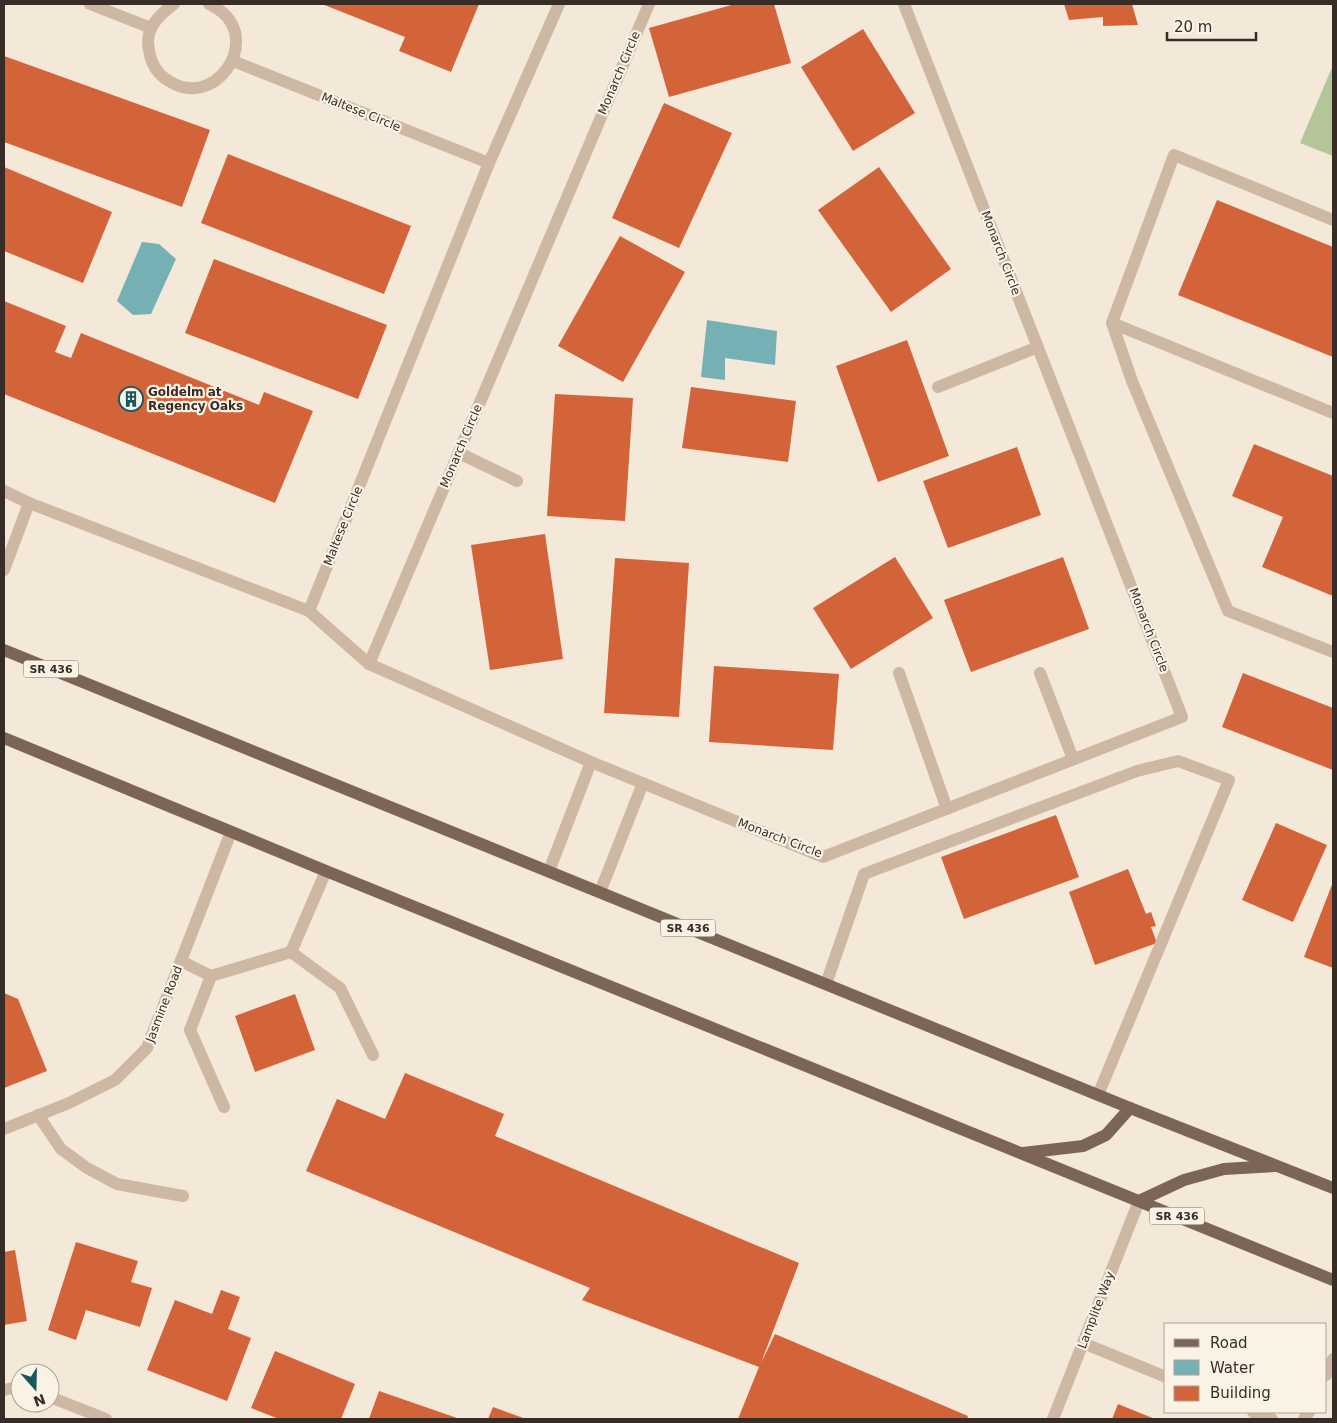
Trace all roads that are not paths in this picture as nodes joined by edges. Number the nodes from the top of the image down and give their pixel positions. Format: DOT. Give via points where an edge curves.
graph roads {
  1 [pos="90,4"];
  2 [pos="174,4"];
  3 [pos="209,4"];
  4 [pos="559,4"];
  5 [pos="649,4"];
  6 [pos="904,4"];
  7 [pos="151,28"];
  8 [pos="233,61"];
  9 [pos="489,162"];
  10 [pos="1333,220"];
  11 [pos="1112,323"];
  12 [pos="1038,348"];
  13 [pos="938,387"];
  14 [pos="1333,413"];
  15 [pos="459,453"];
  16 [pos="517,481"];
  17 [pos="4,491"];
  18 [pos="29,503"];
  19 [pos="4,570"];
  20 [pos="309,612"];
  21 [pos="4,650"];
  22 [pos="1333,652"];
  23 [pos="369,664"];
  24 [pos="899,673"];
  25 [pos="1040,673"];
  26 [pos="4,738"];
  27 [pos="1073,759"];
  28 [pos="591,762"];
  29 [pos="643,783"];
  30 [pos="947,809"];
  31 [pos="231,832"];
  32 [pos="326,871"];
  33 [pos="549,871"];
  34 [pos="600,892"];
  35 [pos="291,952"];
  36 [pos="181,960"];
  37 [pos="212,976"];
  38 [pos="826,984"];
  39 [pos="373,1055"];
  40 [pos="1098,1095"];
  41 [pos="224,1107"];
  42 [pos="1130,1108"];
  43 [pos="38,1116"];
  44 [pos="4,1129"];
  45 [pos="1020,1153"];
  46 [pos="1279,1166"];
  47 [pos="1333,1188"];
  48 [pos="183,1196"];
  49 [pos="1139,1201"];
  50 [pos="1333,1280"];
  51 [pos="1083,1344"];
  52 [pos="1333,1359"];
  53 [pos="1327,1373"];
  54 [pos="1164,1375"];
  55 [pos="60,1401"];
  56 [pos="1256,1413"];
  57 [pos="106,1419"];
  58 [pos="1053,1419"];
  59 [pos="1272,1419"];
  1 -- 7 [label="street"];
  2 -- 7 [label="street" via="160,14"];
  3 -- 8 [label="street" via="223,12 233,27 236,44"];
  4 -- 9 [label="street, Maltese Circle"];
  5 -- 15 [label="street, Monarch Circle"];
  6 -- 12 [label="street, Monarch Circle"];
  7 -- 8 [label="street" via="148,45 151,62 161,76 175,85 192,88 209,85 223,75"];
  8 -- 9 [label="street, Maltese Circle"];
  9 -- 20 [label="street, Maltese Circle"];
  10 -- 11 [label="street" via="1174,155"];
  11 -- 14 [label="street"];
  11 -- 22 [label="street" via="1132,381 1228,611"];
  12 -- 13 [label="street"];
  12 -- 27 [label="street, Monarch Circle" via="1182,717"];
  15 -- 16 [label="street"];
  15 -- 23 [label="street, Monarch Circle"];
  17 -- 18 [label="street"];
  18 -- 19 [label="street"];
  18 -- 20 [label="street"];
  20 -- 23 [label="street"];
  21 -- 33 [label="main road, SR 436"];
  23 -- 28 [label="street, Monarch Circle"];
  24 -- 30 [label="street"];
  25 -- 27 [label="street"];
  26 -- 31 [label="main road, SR 436"];
  27 -- 30 [label="street, Monarch Circle"];
  28 -- 29 [label="street, Monarch Circle"];
  28 -- 33 [label="street"];
  29 -- 30 [label="street, Monarch Circle" via="823,857"];
  29 -- 34 [label="street"];
  31 -- 32 [label="main road, SR 436"];
  31 -- 36 [label="street, Jasmine Road"];
  32 -- 35 [label="street"];
  32 -- 45 [label="main road, SR 436"];
  33 -- 34 [label="main road, SR 436"];
  34 -- 38 [label="main road, SR 436"];
  35 -- 37 [label="street"];
  35 -- 39 [label="street" via="340,988"];
  36 -- 37 [label="street"];
  36 -- 43 [label="street, Jasmine Road" via="147,1048 114,1080"];
  37 -- 41 [label="street" via="190,1030"];
  38 -- 40 [label="main road, SR 436"];
  38 -- 40 [label="street" via="864,874 1136,771 1178,761 1229,780"];
  40 -- 42 [label="main road, SR 436"];
  42 -- 45 [label="main road" via="1106,1135 1083,1146"];
  42 -- 46 [label="main road, SR 436"];
  43 -- 44 [label="street, Jasmine Road"];
  43 -- 48 [label="street" via="61,1149 87,1168 117,1184"];
  45 -- 49 [label="main road, SR 436"];
  46 -- 47 [label="main road, SR 436"];
  46 -- 49 [label="main road" via="1224,1169 1184,1180"];
  49 -- 50 [label="main road, SR 436"];
  49 -- 51 [label="street, Lamplite Way"];
  51 -- 54 [label="street"];
  51 -- 58 [label="street, Lamplite Way"];
  52 -- 53 [label="street"];
  55 -- 57 [label="street"];
  56 -- 59 [label="street"];
}
